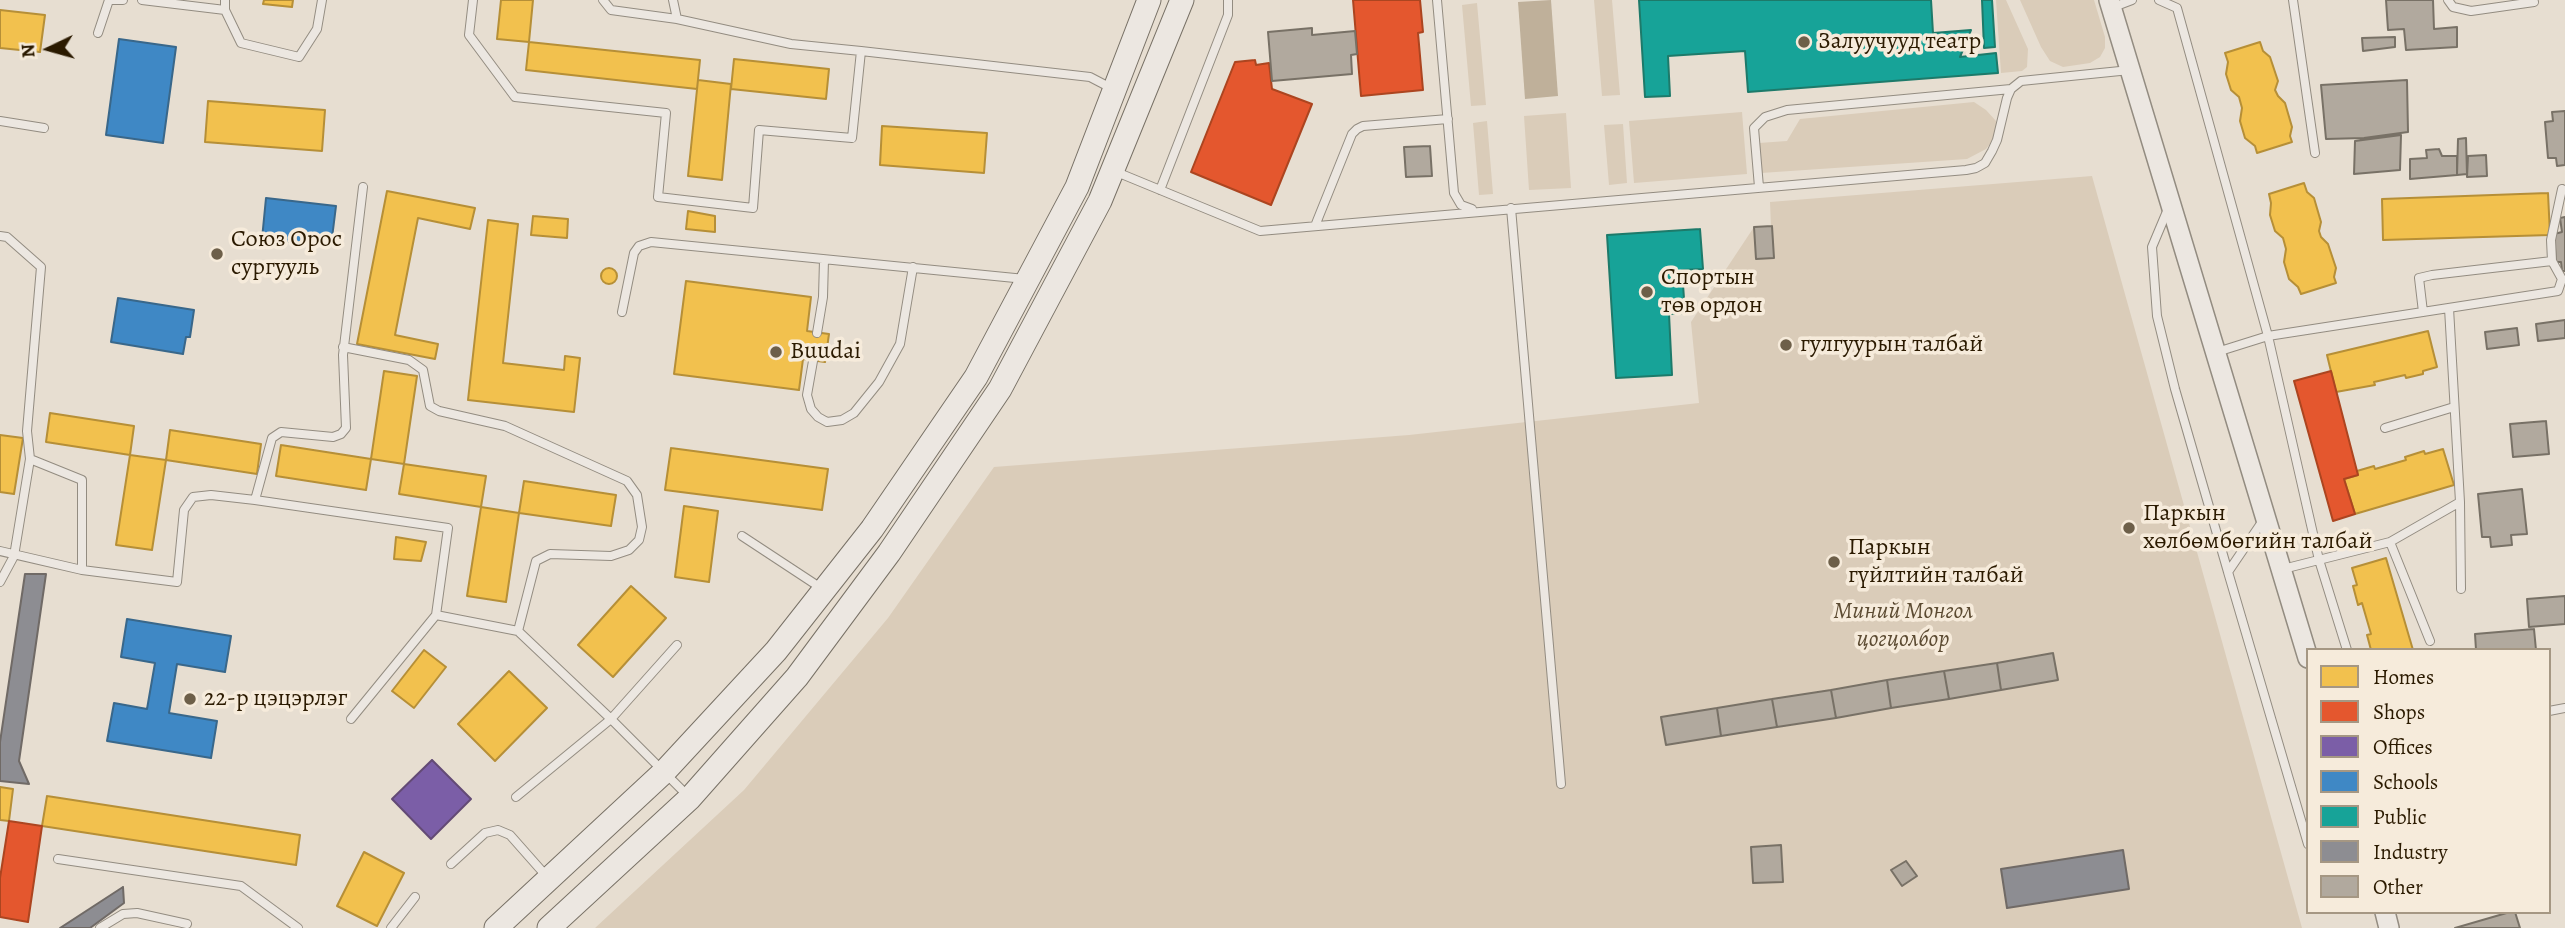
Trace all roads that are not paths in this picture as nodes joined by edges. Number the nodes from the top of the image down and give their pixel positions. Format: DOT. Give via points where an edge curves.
graph roads {
  1 [pos="124,0"];
  2 [pos="142,0"];
  3 [pos="322,0"];
  4 [pos="473,0"];
  5 [pos="603,0"];
  6 [pos="673,0"];
  7 [pos="1149,0"];
  8 [pos="1182,0"];
  9 [pos="1228,0"];
  10 [pos="1437,0"];
  11 [pos="2132,0"];
  12 [pos="2159,0"];
  13 [pos="2293,0"];
  14 [pos="2448,0"];
  15 [pos="2534,2"];
  16 [pos="2110,4"];
  17 [pos="225,5"];
  18 [pos="677,19"];
  19 [pos="98,33"];
  20 [pos="861,51"];
  21 [pos="2130,70"];
  22 [pos="2011,89"];
  23 [pos="1116,90"];
  24 [pos="1448,119"];
  25 [pos="0,121"];
  26 [pos="44,128"];
  27 [pos="2315,153"];
  28 [pos="1114,171"];
  29 [pos="363,187"];
  30 [pos="1759,187"];
  31 [pos="1160,190"];
  32 [pos="2562,190"];
  33 [pos="2171,204"];
  34 [pos="1511,208"];
  35 [pos="1478,211"];
  36 [pos="1315,226"];
  37 [pos="0,236"];
  38 [pos="824,260"];
  39 [pos="2552,261"];
  40 [pos="913,267"];
  41 [pos="1028,279"];
  42 [pos="2449,308"];
  43 [pos="622,312"];
  44 [pos="2423,312"];
  45 [pos="817,333"];
  46 [pos="2268,336"];
  47 [pos="344,348"];
  48 [pos="2215,352"];
  49 [pos="813,361"];
  50 [pos="2454,407"];
  51 [pos="2385,428"];
  52 [pos="30,459"];
  53 [pos="255,500"];
  54 [pos="2460,502"];
  55 [pos="2265,517"];
  56 [pos="743,536"];
  57 [pos="2390,542"];
  58 [pos="0,551"];
  59 [pos="14,555"];
  60 [pos="2319,560"];
  61 [pos="82,570"];
  62 [pos="2281,570"];
  63 [pos="2228,572"];
  64 [pos="0,582"];
  65 [pos="824,589"];
  66 [pos="2461,589"];
  67 [pos="436,615"];
  68 [pos="518,631"];
  69 [pos="2430,641"];
  70 [pos="677,645"];
  71 [pos="2346,648"];
  72 [pos="2306,651"];
  73 [pos="351,719"];
  74 [pos="611,719"];
  75 [pos="664,772"];
  76 [pos="1561,784"];
  77 [pos="516,797"];
  78 [pos="690,798"];
  79 [pos="2306,837"];
  80 [pos="58,859"];
  81 [pos="451,864"];
  82 [pos="550,880"];
  83 [pos="415,897"];
  84 [pos="187,924"];
  85 [pos="100,928"];
  86 [pos="298,928"];
  87 [pos="391,928"];
  88 [pos="496,928"];
  89 [pos="549,928"];
  1 -- 19 [label="lane" via="109,0"];
  2 -- 17 [label="lane"];
  3 -- 17 [label="lane" via="317,29 299,57 241,43"];
  4 -- 20 [label="lane" via="469,34 515,97 666,113 658,197 753,208 759,130 852,138"];
  5 -- 18 [label="lane" via="611,10"];
  6 -- 18 [label="lane"];
  7 -- 23 [label="main road"];
  8 -- 28 [label="main road"];
  9 -- 31 [label="lane" via="1228,15"];
  10 -- 24 [label="lane"];
  11 -- 16 [label="lane"];
  12 -- 46 [label="lane" via="2177,8"];
  13 -- 27 [label="lane"];
  14 -- 15 [label="lane" via="2471,11"];
  16 -- 21 [label="street"];
  18 -- 20 [label="lane" via="791,44"];
  20 -- 23 [label="lane" via="1090,77"];
  21 -- 22 [label="lane" via="2021,81"];
  21 -- 33 [label="street"];
  22 -- 30 [label="lane" via="1997,140 1985,163 1976,168"];
  22 -- 30 [label="lane" via="1787,110 1765,117 1754,128"];
  23 -- 41 [label="main road" via="1077,187"];
  24 -- 35 [label="lane" via="1456,201"];
  24 -- 36 [label="lane" via="1357,129"];
  25 -- 26 [label="lane"];
  28 -- 31 [label="lane"];
  28 -- 78 [label="main road" via="1000,389 904,531 797,677"];
  29 -- 47 [label="lane"];
  30 -- 34 [label="lane"];
  31 -- 36 [label="lane" via="1261,231"];
  32 -- 39 [label="lane" via="2551,240"];
  33 -- 48 [label="street"];
  33 -- 63 [label="lane" via="2152,247 2157,316"];
  34 -- 35 [label="lane"];
  34 -- 76 [label="lane"];
  35 -- 36 [label="lane"];
  37 -- 52 [label="lane" via="41,267 27,431"];
  38 -- 40 [label="lane"];
  38 -- 43 [label="lane" via="647,243 634,253"];
  38 -- 45 [label="lane"];
  39 -- 42 [label="lane" via="2562,279 2558,291"];
  39 -- 44 [label="lane" via="2419,278"];
  40 -- 41 [label="lane"];
  40 -- 49 [label="lane" via="900,344 879,382 854,413 827,422 811,409 807,395"];
  41 -- 65 [label="main road" via="976,377"];
  42 -- 44 [label="lane"];
  42 -- 50 [label="lane"];
  44 -- 46 [label="lane"];
  46 -- 48 [label="lane"];
  46 -- 60 [label="lane"];
  47 -- 53 [label="lane" via="346,428 333,436 281,432 272,438"];
  47 -- 68 [label="lane" via="409,360 423,370 430,406 505,426 627,481 637,495 642,527 639,540 629,550 611,556 550,554 536,561"];
  48 -- 55 [label="street"];
  50 -- 51 [label="lane"];
  50 -- 54 [label="lane"];
  52 -- 59 [label="lane"];
  52 -- 61 [label="lane" via="82,480"];
  53 -- 61 [label="lane" via="193,497 184,510 177,582"];
  53 -- 67 [label="lane" via="448,528"];
  54 -- 57 [label="lane"];
  54 -- 66 [label="lane"];
  55 -- 62 [label="street"];
  55 -- 63 [label="lane"];
  56 -- 65 [label="lane"];
  57 -- 60 [label="lane"];
  57 -- 69 [label="lane"];
  58 -- 59 [label="lane"];
  59 -- 61 [label="lane"];
  59 -- 64 [label="lane"];
  60 -- 62 [label="lane"];
  60 -- 71 [label="lane"];
  62 -- 72 [label="street"];
  63 -- 79 [label="lane"];
  65 -- 75 [label="main road" via="776,650"];
  67 -- 68 [label="lane"];
  67 -- 73 [label="lane"];
  68 -- 74 [label="lane"];
  70 -- 74 [label="lane"];
  74 -- 75 [label="lane"];
  74 -- 77 [label="lane"];
  75 -- 78 [label="lane"];
  75 -- 82 [label="main road"];
  78 -- 89 [label="main road"];
  80 -- 86 [label="lane" via="241,886"];
  81 -- 82 [label="lane" via="485,833 498,830 510,835"];
  82 -- 88 [label="main road"];
  83 -- 87 [label="lane"];
  84 -- 85 [label="lane" via="136,913 123,914"];
}
